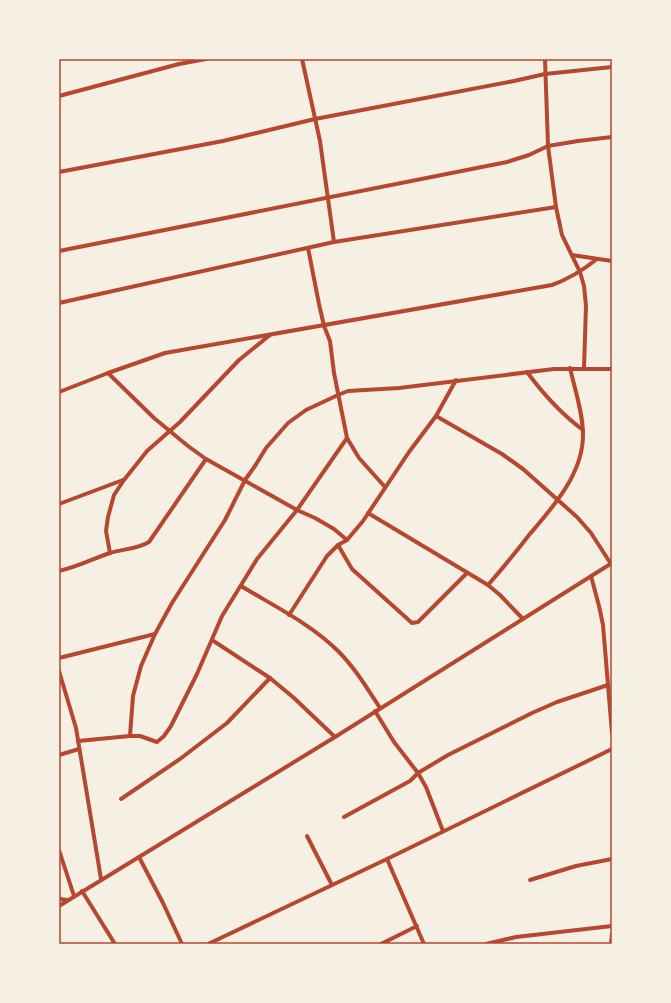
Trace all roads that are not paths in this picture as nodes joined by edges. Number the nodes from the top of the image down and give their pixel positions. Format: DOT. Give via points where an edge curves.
graph roads {
  1 [pos="206,59"];
  2 [pos="302,59"];
  3 [pos="544,59"];
  4 [pos="612,67"];
  5 [pos="545,74"];
  6 [pos="59,96"];
  7 [pos="315,119"];
  8 [pos="612,137"];
  9 [pos="548,146"];
  10 [pos="59,172"];
  11 [pos="328,198"];
  12 [pos="556,207"];
  13 [pos="334,242"];
  14 [pos="308,248"];
  15 [pos="59,251"];
  16 [pos="572,255"];
  17 [pos="597,259"];
  18 [pos="612,261"];
  19 [pos="580,272"];
  20 [pos="59,303"];
  21 [pos="324,326"];
  22 [pos="270,335"];
  23 [pos="570,368"];
  24 [pos="584,368"];
  25 [pos="612,369"];
  26 [pos="527,372"];
  27 [pos="108,373"];
  28 [pos="456,380"];
  29 [pos="59,392"];
  30 [pos="338,395"];
  31 [pos="436,416"];
  32 [pos="583,430"];
  33 [pos="170,432"];
  34 [pos="347,438"];
  35 [pos="206,459"];
  36 [pos="124,480"];
  37 [pos="246,480"];
  38 [pos="385,487"];
  39 [pos="559,499"];
  40 [pos="59,504"];
  41 [pos="297,510"];
  42 [pos="368,513"];
  43 [pos="347,540"];
  44 [pos="338,545"];
  45 [pos="110,553"];
  46 [pos="612,564"];
  47 [pos="59,571"];
  48 [pos="468,573"];
  49 [pos="591,576"];
  50 [pos="488,585"];
  51 [pos="241,586"];
  52 [pos="289,614"];
  53 [pos="522,619"];
  54 [pos="155,634"];
  55 [pos="212,640"];
  56 [pos="59,658"];
  57 [pos="59,671"];
  58 [pos="270,678"];
  59 [pos="608,686"];
  60 [pos="380,708"];
  61 [pos="375,711"];
  62 [pos="612,733"];
  63 [pos="130,736"];
  64 [pos="334,737"];
  65 [pos="78,741"];
  66 [pos="612,748"];
  67 [pos="79,749"];
  68 [pos="59,755"];
  69 [pos="418,773"];
  70 [pos="121,799"];
  71 [pos="344,817"];
  72 [pos="444,831"];
  73 [pos="307,836"];
  74 [pos="59,850"];
  75 [pos="139,857"];
  76 [pos="387,859"];
  77 [pos="612,859"];
  78 [pos="101,879"];
  79 [pos="530,880"];
  80 [pos="332,885"];
  81 [pos="82,891"];
  82 [pos="74,896"];
  83 [pos="59,899"];
  84 [pos="68,900"];
  85 [pos="59,906"];
  86 [pos="417,926"];
  87 [pos="612,926"];
  88 [pos="612,934"];
  89 [pos="115,944"];
  90 [pos="182,944"];
  91 [pos="208,944"];
  92 [pos="381,944"];
  93 [pos="424,944"];
  94 [pos="486,944"];
  95 [pos="611,944"];
  1 -- 6 [label="street"];
  2 -- 7 [label="street"];
  3 -- 5 [label="street"];
  4 -- 5 [label="street"];
  5 -- 7 [label="street"];
  5 -- 9 [label="street"];
  7 -- 10 [label="street" via="223,141"];
  7 -- 11 [label="street"];
  8 -- 9 [label="street"];
  9 -- 11 [label="street" via="507,162"];
  9 -- 12 [label="street"];
  11 -- 13 [label="street"];
  11 -- 15 [label="street"];
  12 -- 13 [label="street"];
  12 -- 16 [label="street" via="562,235"];
  13 -- 14 [label="street"];
  14 -- 20 [label="street"];
  14 -- 21 [label="street"];
  16 -- 17 [label="street"];
  16 -- 19 [label="street"];
  17 -- 18 [label="street"];
  17 -- 19 [label="street"];
  19 -- 21 [label="street" via="552,285"];
  19 -- 24 [label="street" via="586,306"];
  21 -- 22 [label="street"];
  21 -- 30 [label="street" via="330,340"];
  22 -- 27 [label="street" via="165,353"];
  22 -- 33 [label="street" via="239,360"];
  23 -- 24 [label="street"];
  23 -- 26 [label="street"];
  23 -- 32 [label="street"];
  24 -- 25 [label="street"];
  26 -- 28 [label="street"];
  26 -- 32 [label="street" via="565,417"];
  27 -- 29 [label="street"];
  27 -- 33 [label="street"];
  28 -- 30 [label="street" via="399,388 348,391"];
  28 -- 31 [label="street"];
  30 -- 34 [label="street"];
  30 -- 37 [label="street" via="306,410 288,423 266,448"];
  31 -- 38 [label="street"];
  31 -- 39 [label="street" via="502,454"];
  32 -- 39 [label="street" via="580,459"];
  33 -- 35 [label="street"];
  33 -- 36 [label="street" via="148,451"];
  34 -- 38 [label="street" via="359,458"];
  34 -- 41 [label="street"];
  35 -- 37 [label="street"];
  35 -- 45 [label="street" via="149,542"];
  36 -- 40 [label="street"];
  36 -- 45 [label="street" via="114,495 108,517 106,531"];
  37 -- 41 [label="street"];
  37 -- 54 [label="street" via="225,520"];
  38 -- 42 [label="street"];
  39 -- 46 [label="street" via="591,532"];
  39 -- 50 [label="street"];
  41 -- 43 [label="street" via="334,529"];
  41 -- 51 [label="street" via="257,559"];
  42 -- 43 [label="street"];
  42 -- 48 [label="street"];
  43 -- 44 [label="street"];
  44 -- 48 [label="street" via="352,570 412,623 418,622"];
  44 -- 52 [label="street" via="327,556"];
  45 -- 47 [label="street"];
  46 -- 49 [label="street"];
  48 -- 50 [label="street"];
  49 -- 53 [label="street"];
  49 -- 59 [label="street" via="603,626"];
  50 -- 53 [label="street"];
  51 -- 52 [label="street"];
  51 -- 55 [label="street" via="222,616"];
  52 -- 60 [label="street" via="338,651 351,665"];
  53 -- 60 [label="street"];
  54 -- 56 [label="street"];
  54 -- 63 [label="street" via="141,666 133,696"];
  55 -- 58 [label="street"];
  55 -- 63 [label="street" via="164,736 155,742 140,736"];
  57 -- 65 [label="street"];
  58 -- 64 [label="street"];
  58 -- 70 [label="street" via="222,727"];
  59 -- 62 [label="street"];
  59 -- 69 [label="street" via="532,713"];
  60 -- 61 [label="street"];
  61 -- 64 [label="street"];
  61 -- 69 [label="street" via="394,742"];
  63 -- 65 [label="street"];
  64 -- 75 [label="street"];
  65 -- 67 [label="street"];
  66 -- 72 [label="street"];
  67 -- 68 [label="street"];
  67 -- 78 [label="street"];
  69 -- 71 [label="street" via="404,784"];
  69 -- 72 [label="street"];
  72 -- 76 [label="street"];
  73 -- 80 [label="street"];
  74 -- 82 [label="street"];
  75 -- 78 [label="street"];
  75 -- 90 [label="street"];
  76 -- 80 [label="street"];
  76 -- 86 [label="street"];
  77 -- 79 [label="street" via="576,866"];
  78 -- 81 [label="street"];
  80 -- 91 [label="street"];
  81 -- 82 [label="street"];
  81 -- 89 [label="street"];
  82 -- 84 [label="street"];
  83 -- 84 [label="street"];
  84 -- 85 [label="street"];
  86 -- 92 [label="street"];
  86 -- 93 [label="street"];
  87 -- 94 [label="street" via="516,937"];
  88 -- 95 [label="street"];
}
